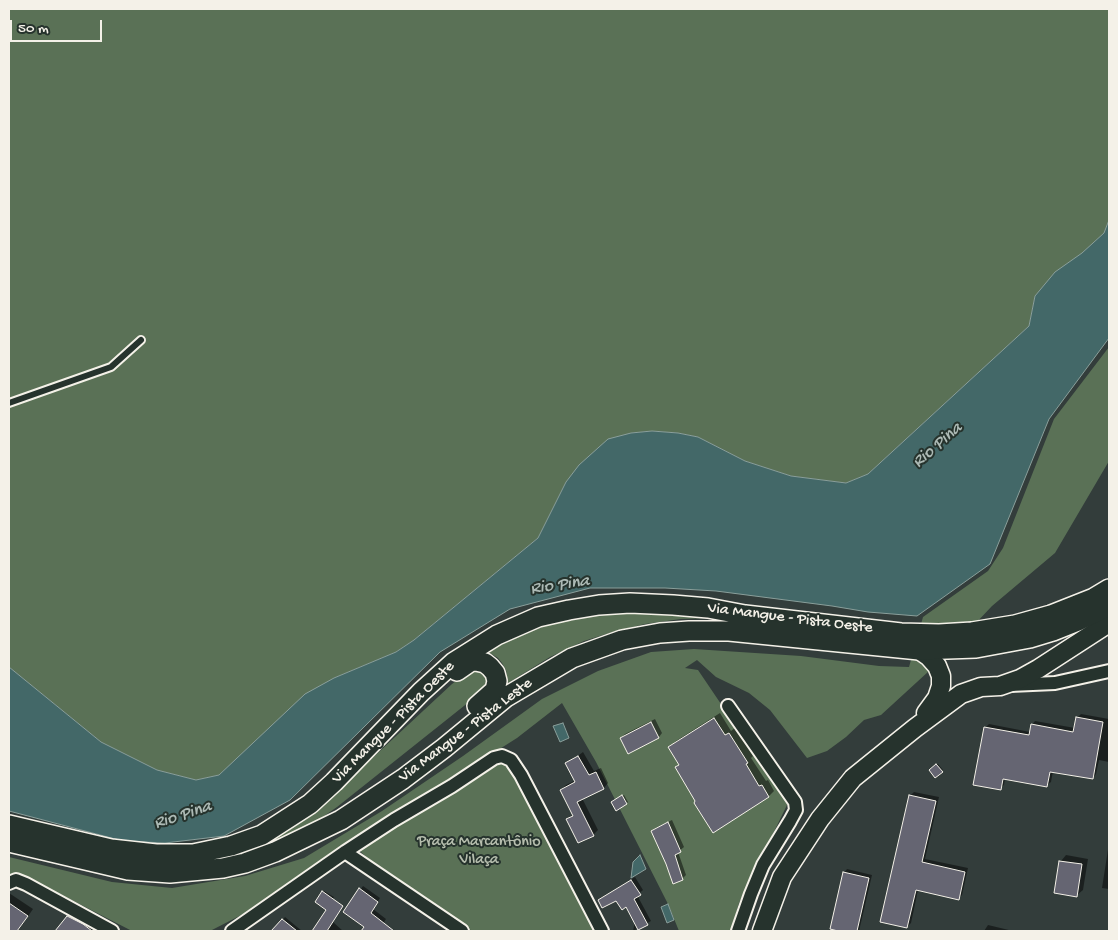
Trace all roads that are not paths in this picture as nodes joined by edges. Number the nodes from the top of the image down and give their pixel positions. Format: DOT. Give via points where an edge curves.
graph roads {
  1 [pos="141,340"];
  2 [pos="9,403"];
  3 [pos="1109,589"];
  4 [pos="1109,606"];
  5 [pos="1109,623"];
  6 [pos="900,641"];
  7 [pos="919,650"];
  8 [pos="1109,671"];
  9 [pos="1000,686"];
  10 [pos="728,706"];
  11 [pos="391,724"];
  12 [pos="915,728"];
  13 [pos="335,823"];
  14 [pos="9,825"];
  15 [pos="9,842"];
  16 [pos="345,852"];
  17 [pos="9,883"];
  18 [pos="112,931"];
  19 [pos="232,931"];
  20 [pos="462,931"];
  21 [pos="602,931"];
  22 [pos="738,931"];
  23 [pos="762,931"];
  1 -- 2 [label="lane" via="111,367"];
  3 -- 6 [label="main road, Via Mangue - Pista Oeste" via="1051,615 1015,625 930,634"];
  4 -- 7 [label="main road, Via Mangue - Pista Leste" via="1030,638 976,648"];
  5 -- 9 [label="street" via="1038,669"];
  6 -- 7 [label="main road, Via Mangue - Pista Leste"];
  6 -- 11 [label="main road, Via Mangue - Pista Oeste" via="708,608 630,603 599,605 538,617 497,635 454,662"];
  6 -- 13 [label="main road, Via Mangue - Pista Leste" via="729,631 660,633 622,640 572,658 506,697 403,779"];
  7 -- 12 [label="street" via="937,666 941,686 937,698"];
  8 -- 9 [label="street" via="1055,683"];
  9 -- 12 [label="street" via="981,687 961,694"];
  10 -- 22 [label="street" via="795,802 796,810 763,865"];
  11 -- 13 [label="main road" via="470,662 485,663 497,677 492,695"];
  11 -- 14 [label="main road, Via Mangue - Pista Oeste" via="310,804 262,835 231,846 193,854 156,854 111,849"];
  12 -- 23 [label="street" via="853,778 820,819 782,877"];
  13 -- 15 [label="main road, Via Mangue - Pista Leste" via="245,863 198,872 128,870"];
  16 -- 19 [label="street"];
  16 -- 20 [label="street"];
  16 -- 21 [label="street" via="502,756 510,760 521,775"];
  17 -- 18 [label="street" via="16,880 26,884"];
}
